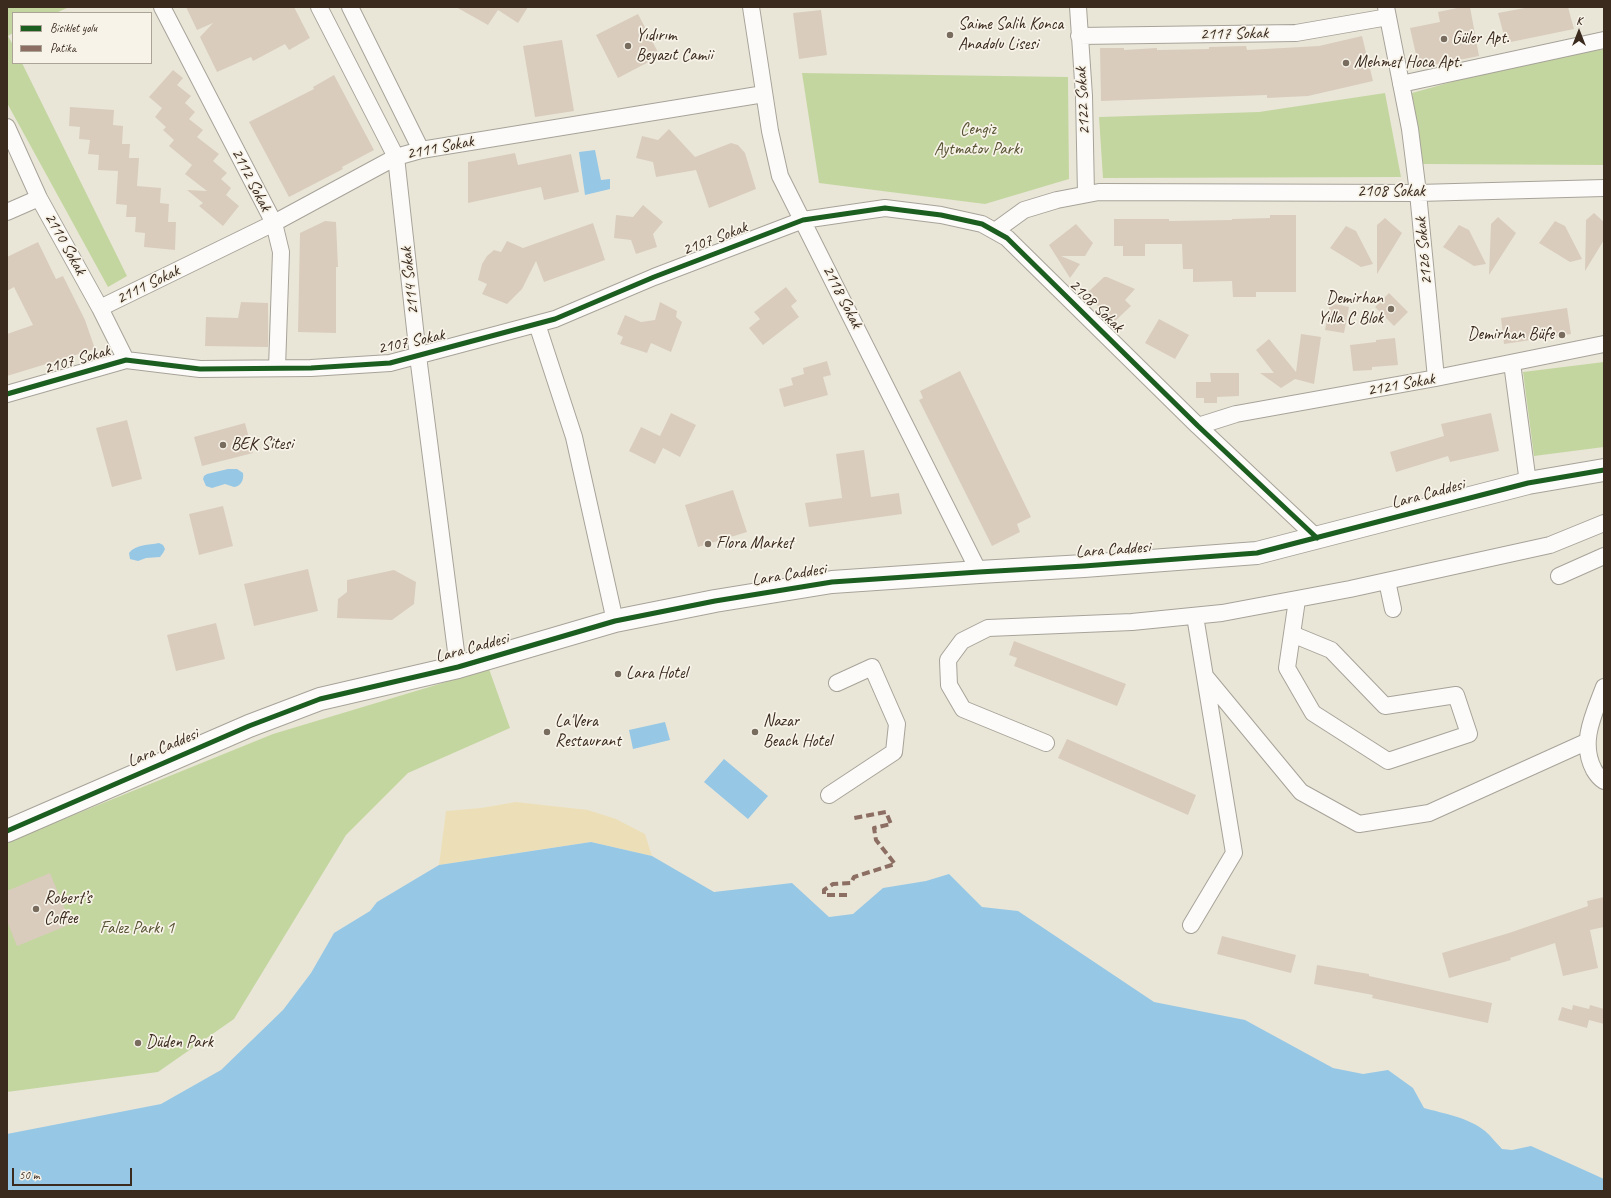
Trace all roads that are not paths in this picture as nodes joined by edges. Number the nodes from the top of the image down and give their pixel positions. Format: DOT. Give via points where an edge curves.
graph roads {
  1 [pos="162,7"];
  2 [pos="319,7"];
  3 [pos="350,7"];
  4 [pos="751,7"];
  5 [pos="1078,7"];
  6 [pos="1387,12"];
  7 [pos="1080,36"];
  8 [pos="1604,40"];
  9 [pos="1401,84"];
  10 [pos="764,94"];
  11 [pos="7,127"];
  12 [pos="421,150"];
  13 [pos="396,157"];
  14 [pos="1604,188"];
  15 [pos="1418,193"];
  16 [pos="1086,194"];
  17 [pos="39,198"];
  18 [pos="7,212"];
  19 [pos="803,220"];
  20 [pos="274,223"];
  21 [pos="995,231"];
  22 [pos="100,308"];
  23 [pos="537,324"];
  24 [pos="1604,344"];
  25 [pos="418,356"];
  26 [pos="126,360"];
  27 [pos="1512,363"];
  28 [pos="277,368"];
  29 [pos="1436,378"];
  30 [pos="7,394"];
  31 [pos="1198,426"];
  32 [pos="1604,470"];
  33 [pos="1528,482"];
  34 [pos="1604,523"];
  35 [pos="1317,538"];
  36 [pos="1604,556"];
  37 [pos="979,572"];
  38 [pos="1559,576"];
  39 [pos="1387,581"];
  40 [pos="1297,600"];
  41 [pos="1393,609"];
  42 [pos="1195,616"];
  43 [pos="614,621"];
  44 [pos="1292,634"];
  45 [pos="458,667"];
  46 [pos="1205,676"];
  47 [pos="838,683"];
  48 [pos="1604,687"];
  49 [pos="1586,742"];
  50 [pos="1046,743"];
  51 [pos="1604,781"];
  52 [pos="829,795"];
  53 [pos="7,831"];
  54 [pos="1191,925"];
  1 -- 20 [label="street, 2112 Sokak"];
  2 -- 13 [label="street, 2114 Sokak"];
  3 -- 12 [label="street"];
  4 -- 10 [label="street, 2118 Sokak"];
  5 -- 7 [label="street, 2122 Sokak"];
  6 -- 7 [label="street, 2117 Sokak" via="1296,33"];
  6 -- 9 [label="street, 2126 Sokak"];
  7 -- 16 [label="street, 2122 Sokak"];
  8 -- 9 [label="street"];
  9 -- 15 [label="street, 2126 Sokak"];
  10 -- 12 [label="street, 2111 Sokak"];
  10 -- 19 [label="street, 2118 Sokak" via="780,176"];
  11 -- 17 [label="street, 2110 Sokak"];
  12 -- 13 [label="street, 2111 Sokak"];
  13 -- 20 [label="street, 2111 Sokak"];
  13 -- 25 [label="street, 2114 Sokak"];
  14 -- 15 [label="street, 2108 Sokak"];
  15 -- 16 [label="street, 2108 Sokak"];
  15 -- 29 [label="street, 2126 Sokak"];
  16 -- 21 [label="street, 2108 Sokak" via="1024,210"];
  17 -- 18 [label="street"];
  17 -- 22 [label="street, 2110 Sokak"];
  19 -- 21 [label="street, 2108 Sokak" via="885,208 941,215 982,224"];
  19 -- 23 [label="street, 2107 Sokak"];
  19 -- 37 [label="street, 2118 Sokak"];
  20 -- 22 [label="street, 2111 Sokak"];
  20 -- 28 [label="street, 2112 Sokak" via="281,252"];
  21 -- 31 [label="street, 2108 Sokak" via="1007,238"];
  22 -- 26 [label="street, 2110 Sokak"];
  23 -- 25 [label="street, 2107 Sokak"];
  23 -- 43 [label="street" via="574,438"];
  24 -- 27 [label="street, 2121 Sokak"];
  25 -- 28 [label="street, 2107 Sokak" via="390,363"];
  25 -- 45 [label="street, 2114 Sokak"];
  26 -- 28 [label="street, 2107 Sokak" via="200,369"];
  26 -- 30 [label="street, 2107 Sokak"];
  27 -- 29 [label="street, 2121 Sokak"];
  27 -- 33 [label="street"];
  29 -- 31 [label="street, 2121 Sokak" via="1236,414"];
  31 -- 35 [label="street, 2108 Sokak"];
  32 -- 33 [label="street, Lara Caddesi"];
  33 -- 35 [label="street, Lara Caddesi"];
  34 -- 39 [label="street" via="1550,545"];
  35 -- 37 [label="street, Lara Caddesi" via="1258,553"];
  36 -- 38 [label="street"];
  37 -- 43 [label="street, Lara Caddesi" via="832,582 714,601"];
  39 -- 40 [label="street"];
  39 -- 41 [label="street"];
  40 -- 42 [label="street"];
  40 -- 44 [label="street"];
  42 -- 46 [label="street"];
  42 -- 50 [label="street" via="1132,622 988,628 962,641 948,660 949,685 963,709"];
  43 -- 45 [label="street, Lara Caddesi"];
  44 -- 44 [label="street" via="1287,668 1313,713 1388,761 1469,734 1456,695 1385,706 1331,650"];
  45 -- 53 [label="street, Lara Caddesi" via="320,699 249,726"];
  46 -- 49 [label="street" via="1301,792 1359,824 1429,813"];
  46 -- 54 [label="street" via="1234,853"];
  47 -- 52 [label="street" via="872,667 897,724 894,752"];
  48 -- 49 [label="street"];
  49 -- 51 [label="street" via="1590,762 1599,778"];
}
